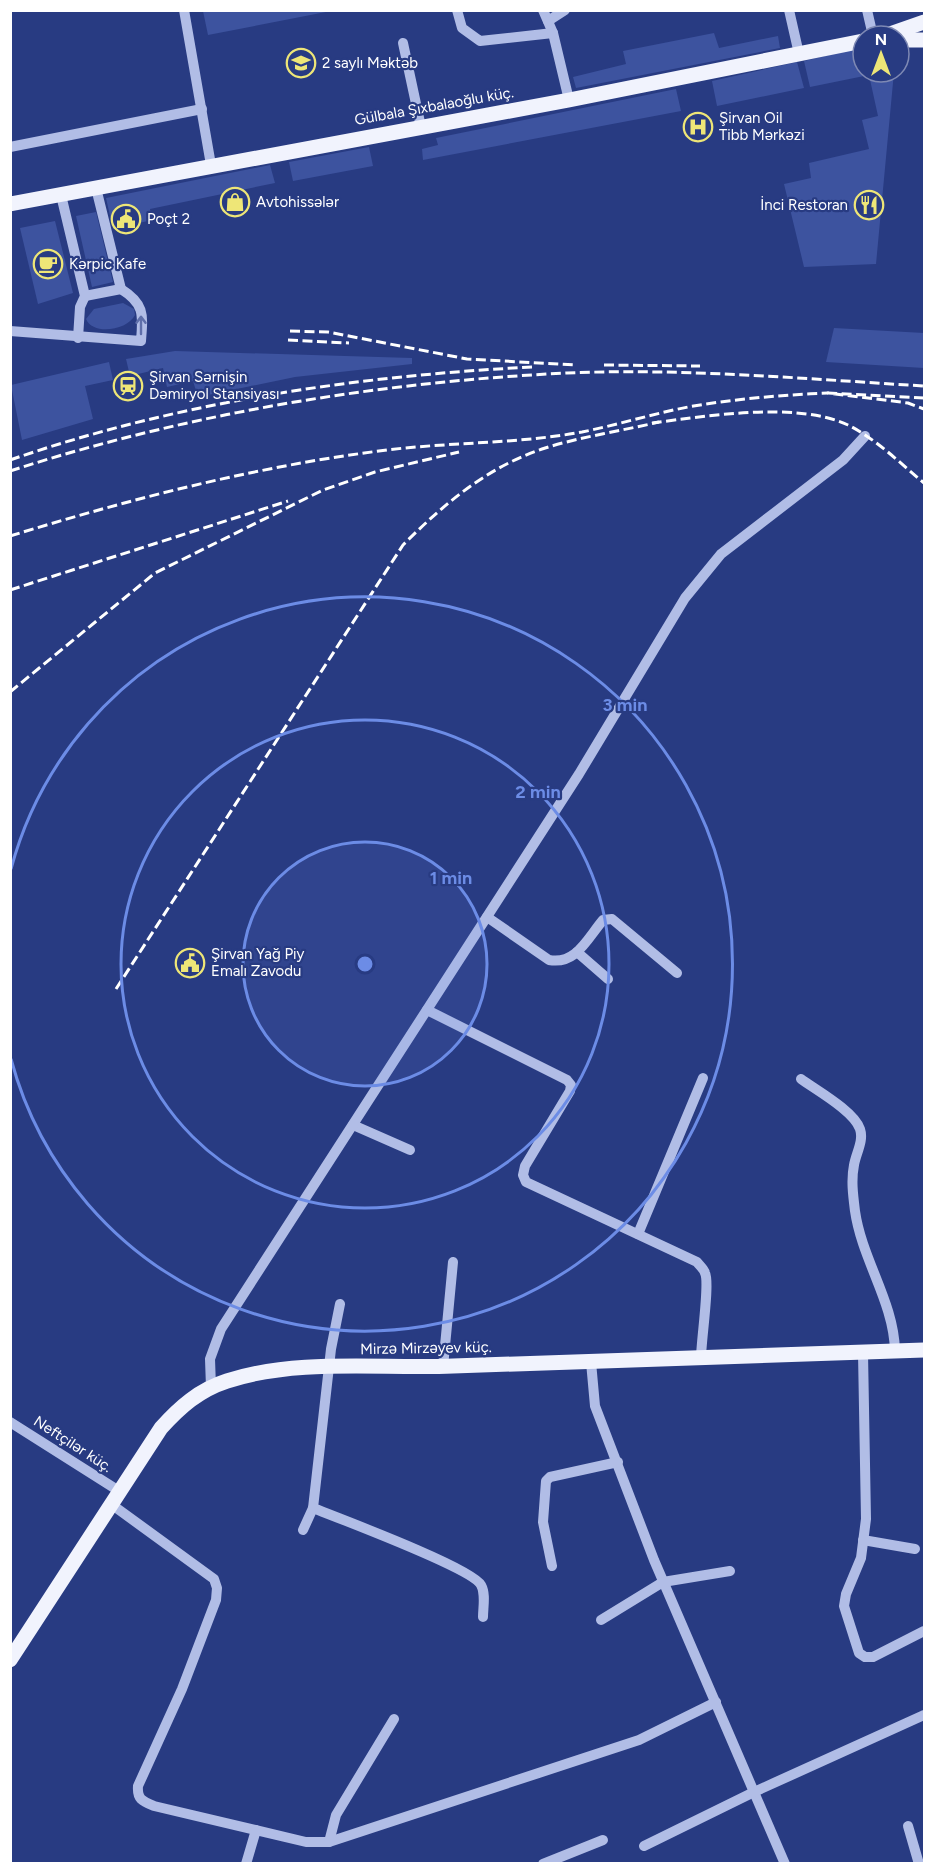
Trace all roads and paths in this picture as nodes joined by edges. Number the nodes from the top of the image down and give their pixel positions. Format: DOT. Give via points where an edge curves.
graph roads {
  1 [pos="184,10"];
  2 [pos="457,10"];
  3 [pos="543,10"];
  4 [pos="565,10"];
  5 [pos="789,10"];
  6 [pos="548,21"];
  7 [pos="553,33"];
  8 [pos="403,43"];
  9 [pos="851,43"];
  10 [pos="799,54"];
  11 [pos="569,100"];
  12 [pos="202,109"];
  13 [pos="421,127"];
  14 [pos="10,147"];
  15 [pos="211,165"];
  16 [pos="96,188"];
  17 [pos="61,195"];
  18 [pos="10,204"];
  19 [pos="121,289"];
  20 [pos="85,296"];
  21 [pos="10,331"];
  22 [pos="78,338"];
  23 [pos="865,436"];
  24 [pos="487,917"];
  25 [pos="577,952"];
  26 [pos="677,973"];
  27 [pos="608,979"];
  28 [pos="427,1010"];
  29 [pos="703,1078"];
  30 [pos="801,1079"];
  31 [pos="352,1125"];
  32 [pos="410,1150"];
  33 [pos="638,1234"];
  34 [pos="453,1262"];
  35 [pos="340,1304"];
  36 [pos="924,1350"];
  37 [pos="895,1351"];
  38 [pos="863,1353"];
  39 [pos="701,1358"];
  40 [pos="591,1362"];
  41 [pos="329,1367"];
  42 [pos="443,1367"];
  43 [pos="211,1387"];
  44 [pos="10,1422"];
  45 [pos="618,1462"];
  46 [pos="115,1497"];
  47 [pos="313,1508"];
  48 [pos="303,1530"];
  49 [pos="863,1540"];
  50 [pos="915,1549"];
  51 [pos="552,1566"];
  52 [pos="730,1571"];
  53 [pos="663,1582"];
  54 [pos="483,1617"];
  55 [pos="601,1620"];
  56 [pos="924,1631"];
  57 [pos="10,1660"];
  58 [pos="716,1702"];
  59 [pos="924,1715"];
  60 [pos="393,1719"];
  61 [pos="754,1792"];
  62 [pos="908,1826"];
  63 [pos="256,1830"];
  64 [pos="603,1839"];
  65 [pos="329,1842"];
  66 [pos="644,1846"];
  67 [pos="246,1863"];
  68 [pos="543,1863"];
  69 [pos="785,1863"];
  70 [pos="919,1863"];
  1 -- 12 [label="street"];
  2 -- 7 [label="street" via="462,28 480,41"];
  3 -- 6 [label="street"];
  4 -- 6 [label="street"];
  5 -- 10 [label="street"];
  6 -- 7 [label="street"];
  7 -- 11 [label="street"];
  8 -- 13 [label="street"];
  9 -- 10 [label="main road, Gülbala Şıxbalaoğlu küç."];
  10 -- 11 [label="main road, Gülbala Şıxbalaoğlu küç."];
  11 -- 13 [label="main road, Gülbala Şıxbalaoğlu küç."];
  12 -- 14 [label="street"];
  12 -- 15 [label="street"];
  13 -- 15 [label="main road, Gülbala Şıxbalaoğlu küç."];
  15 -- 16 [label="main road, Gülbala Şıxbalaoğlu küç."];
  16 -- 17 [label="main road, Gülbala Şıxbalaoğlu küç."];
  16 -- 19 [label="street"];
  17 -- 18 [label="main road, Gülbala Şıxbalaoğlu küç."];
  17 -- 20 [label="street"];
  19 -- 20 [label="street"];
  22 -- 19 [label="street, one-way" via="141,341 141,308 135,298"];
  20 -- 22 [label="street" via="80,307"];
  21 -- 22 [label="street"];
  23 -- 24 [label="street" via="843,460 737,541 701,577"];
  24 -- 25 [label="street" via="549,960 565,962"];
  24 -- 28 [label="street"];
  25 -- 26 [label="street" via="603,920 612,919"];
  25 -- 27 [label="street"];
  28 -- 31 [label="street"];
  28 -- 33 [label="street" via="567,1080 570,1091 525,1166 526,1182"];
  29 -- 33 [label="street"];
  30 -- 37 [label="street" via="844,1110 860,1128 852,1188 856,1214 890,1316"];
  31 -- 32 [label="street"];
  31 -- 43 [label="street" via="221,1329 210,1359"];
  33 -- 39 [label="street" via="697,1262 706,1274"];
  34 -- 42 [label="street"];
  35 -- 41 [label="street"];
  36 -- 37 [label="main road, Mirzə Mirzəyev küç."];
  37 -- 38 [label="main road, Mirzə Mirzəyev küç."];
  38 -- 39 [label="main road, Mirzə Mirzəyev küç."];
  38 -- 49 [label="street" via="867,1479"];
  39 -- 40 [label="main road, Mirzə Mirzəyev küç."];
  40 -- 42 [label="main road, Mirzə Mirzəyev küç."];
  40 -- 45 [label="street" via="595,1406"];
  41 -- 42 [label="main road, Mirzə Mirzəyev küç."];
  41 -- 43 [label="main road, Mirzə Mirzəyev küç." via="267,1372"];
  41 -- 47 [label="street"];
  43 -- 46 [label="main road, Mirzə Mirzəyev küç." via="177,1410 161,1428"];
  44 -- 46 [label="street, Neftçilər küç."];
  45 -- 51 [label="street" via="546,1481 543,1522"];
  45 -- 53 [label="street"];
  46 -- 57 [label="main road, Mirzə Mirzəyev küç."];
  46 -- 63 [label="street, Neftçilər küç." via="214,1579 217,1588 182,1689 137,1794 141,1801 154,1806"];
  47 -- 48 [label="street"];
  47 -- 54 [label="street" via="401,1542 476,1579 483,1593"];
  49 -- 50 [label="street"];
  49 -- 56 [label="street" via="857,1572 844,1606 859,1653 873,1657"];
  52 -- 53 [label="street"];
  53 -- 55 [label="street"];
  53 -- 58 [label="street"];
  58 -- 61 [label="street"];
  58 -- 65 [label="street" via="639,1740"];
  59 -- 61 [label="street"];
  60 -- 65 [label="street" via="336,1815"];
  61 -- 66 [label="street"];
  61 -- 69 [label="street"];
  62 -- 70 [label="street"];
  63 -- 65 [label="street" via="306,1842"];
  63 -- 67 [label="street"];
  64 -- 68 [label="street"];
}
